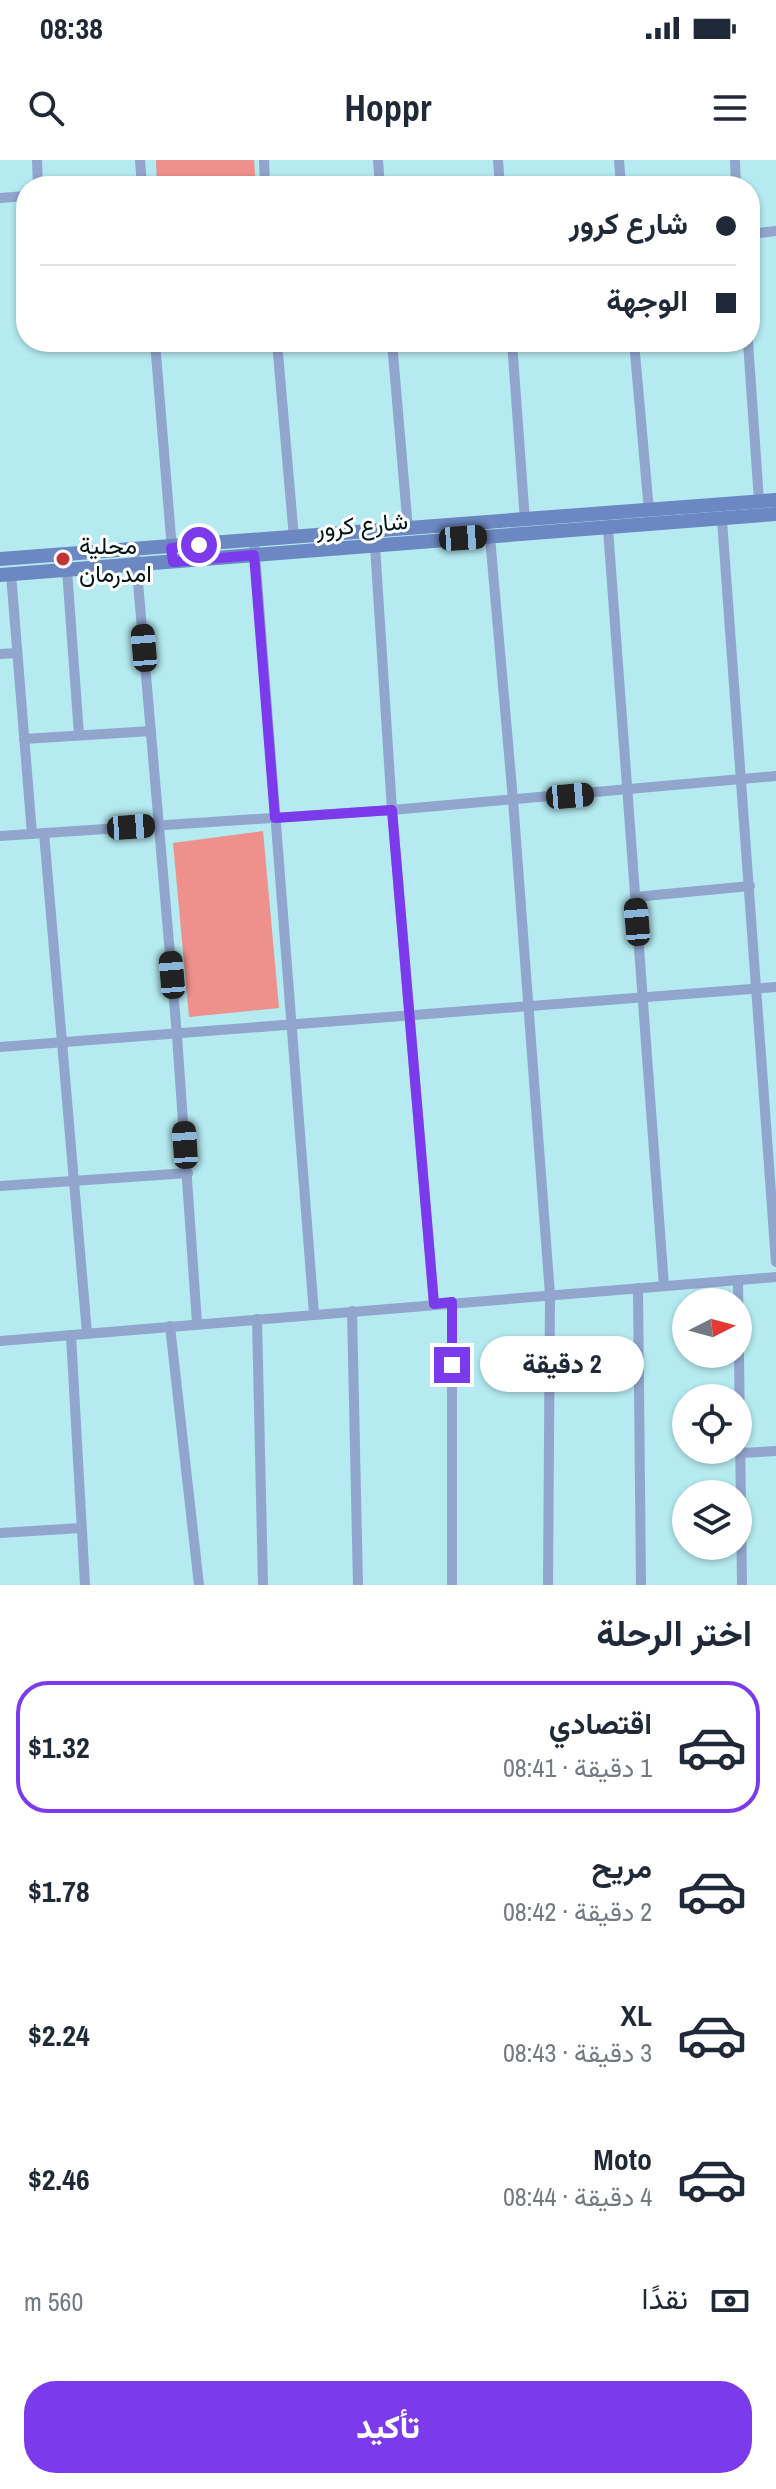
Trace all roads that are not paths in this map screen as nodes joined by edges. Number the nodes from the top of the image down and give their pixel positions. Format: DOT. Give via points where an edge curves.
graph roads {
  1 [pos="156,352"];
  2 [pos="278,352"];
  3 [pos="393,352"];
  4 [pos="513,352"];
  5 [pos="635,352"];
  6 [pos="749,352"];
  7 [pos="776,500"];
  8 [pos="759,501"];
  9 [pos="649,511"];
  10 [pos="776,514"];
  11 [pos="722,520"];
  12 [pos="525,521"];
  13 [pos="408,529"];
  14 [pos="608,529"];
  15 [pos="490,537"];
  16 [pos="294,538"];
  17 [pos="375,546"];
  18 [pos="254,548"];
  19 [pos="135,550"];
  20 [pos="172,555"];
  21 [pos="0,559"];
  22 [pos="31,564"];
  23 [pos="136,565"];
  24 [pos="67,570"];
  25 [pos="6,575"];
  26 [pos="17,653"];
  27 [pos="0,654"];
  28 [pos="151,731"];
  29 [pos="79,735"];
  30 [pos="24,739"];
  31 [pos="776,776"];
  32 [pos="741,779"];
  33 [pos="627,791"];
  34 [pos="513,800"];
  35 [pos="392,810"];
  36 [pos="275,818"];
  37 [pos="160,825"];
  38 [pos="44,833"];
  39 [pos="32,834"];
  40 [pos="0,836"];
  41 [pos="750,886"];
  42 [pos="635,897"];
  43 [pos="776,987"];
  44 [pos="758,989"];
  45 [pos="642,997"];
  46 [pos="528,1007"];
  47 [pos="410,1017"];
  48 [pos="292,1027"];
  49 [pos="177,1036"];
  50 [pos="62,1044"];
  51 [pos="0,1047"];
  52 [pos="188,1173"];
  53 [pos="73,1179"];
  54 [pos="0,1186"];
  55 [pos="776,1262"];
  56 [pos="776,1277"];
  57 [pos="738,1280"];
  58 [pos="664,1286"];
  59 [pos="638,1288"];
  60 [pos="550,1295"];
  61 [pos="452,1302"];
  62 [pos="434,1304"];
  63 [pos="352,1311"];
  64 [pos="314,1314"];
  65 [pos="257,1319"];
  66 [pos="197,1323"];
  67 [pos="170,1326"];
  68 [pos="87,1333"];
  69 [pos="71,1335"];
  70 [pos="0,1341"];
  71 [pos="740,1384"];
  72 [pos="776,1451"];
  73 [pos="752,1452"];
  74 [pos="742,1464"];
  75 [pos="81,1528"];
  76 [pos="0,1533"];
  77 [pos="85,1585"];
  78 [pos="199,1585"];
  79 [pos="263,1585"];
  80 [pos="358,1585"];
  81 [pos="452,1585"];
  82 [pos="548,1585"];
  83 [pos="641,1585"];
  84 [pos="742,1585"];
  1 -- 20 [label="street"];
  2 -- 16 [label="street"];
  3 -- 13 [label="street"];
  4 -- 12 [label="street"];
  5 -- 9 [label="street"];
  6 -- 8 [label="street"];
  7 -- 8 [label="main road, شارع كرور"];
  8 -- 9 [label="main road, شارع كرور"];
  9 -- 12 [label="main road, شارع كرور"];
  10 -- 11 [label="main road, شارع كرور"];
  11 -- 14 [label="main road, شارع كرور"];
  11 -- 32 [label="street"];
  12 -- 13 [label="main road, شارع كرور"];
  13 -- 16 [label="main road, شارع كرور"];
  14 -- 15 [label="main road, شارع كرور"];
  14 -- 33 [label="street"];
  15 -- 17 [label="main road, شارع كرور"];
  15 -- 34 [label="street"];
  16 -- 18 [label="main road, شارع كرور"];
  17 -- 18 [label="main road, شارع كرور"];
  17 -- 35 [label="street"];
  18 -- 20 [label="main road, شارع كرور"];
  18 -- 36 [label="street"];
  19 -- 20 [label="main road, شارع كرور"];
  19 -- 22 [label="main road, شارع كرور"];
  19 -- 23 [label="street"];
  20 -- 23 [label="main road, شارع كرور"];
  21 -- 22 [label="main road, شارع كرور"];
  22 -- 24 [label="main road, شارع كرور"];
  22 -- 25 [label="main road, شارع كرور"];
  23 -- 24 [label="main road, شارع كرور"];
  23 -- 28 [label="street"];
  24 -- 29 [label="street"];
  25 -- 26 [label="street"];
  26 -- 27 [label="street"];
  26 -- 30 [label="street"];
  28 -- 29 [label="street"];
  28 -- 37 [label="street"];
  29 -- 30 [label="street"];
  30 -- 39 [label="street"];
  31 -- 32 [label="street"];
  32 -- 33 [label="street"];
  32 -- 41 [label="street"];
  33 -- 34 [label="street"];
  33 -- 42 [label="street"];
  34 -- 35 [label="street"];
  34 -- 46 [label="street"];
  35 -- 36 [label="street"];
  35 -- 47 [label="street"];
  36 -- 37 [label="street"];
  36 -- 48 [label="street"];
  37 -- 38 [label="street"];
  37 -- 49 [label="street"];
  38 -- 39 [label="street"];
  38 -- 50 [label="street"];
  39 -- 40 [label="street"];
  41 -- 42 [label="street"];
  41 -- 44 [label="street"];
  42 -- 45 [label="street"];
  43 -- 44 [label="street"];
  44 -- 45 [label="street"];
  44 -- 55 [label="street"];
  45 -- 46 [label="street"];
  45 -- 58 [label="street"];
  46 -- 47 [label="street"];
  46 -- 60 [label="street"];
  47 -- 48 [label="street"];
  47 -- 62 [label="street"];
  48 -- 49 [label="street"];
  48 -- 64 [label="street"];
  49 -- 50 [label="street"];
  49 -- 52 [label="street"];
  50 -- 51 [label="street"];
  50 -- 53 [label="street"];
  52 -- 53 [label="street"];
  52 -- 66 [label="street"];
  53 -- 54 [label="street"];
  53 -- 68 [label="street"];
  56 -- 57 [label="street"];
  57 -- 58 [label="street"];
  57 -- 71 [label="street"];
  58 -- 59 [label="street"];
  59 -- 60 [label="street"];
  59 -- 83 [label="street"];
  60 -- 61 [label="street"];
  60 -- 82 [label="street"];
  61 -- 62 [label="street"];
  61 -- 81 [label="street"];
  62 -- 63 [label="street"];
  63 -- 64 [label="street"];
  63 -- 80 [label="street"];
  64 -- 65 [label="street"];
  65 -- 66 [label="street"];
  65 -- 79 [label="street"];
  66 -- 67 [label="street"];
  67 -- 68 [label="street"];
  67 -- 78 [label="street"];
  68 -- 69 [label="street"];
  69 -- 70 [label="street"];
  69 -- 75 [label="street"];
  72 -- 73 [label="street"];
  74 -- 84 [label="street"];
  75 -- 76 [label="street"];
  75 -- 77 [label="street"];
}
